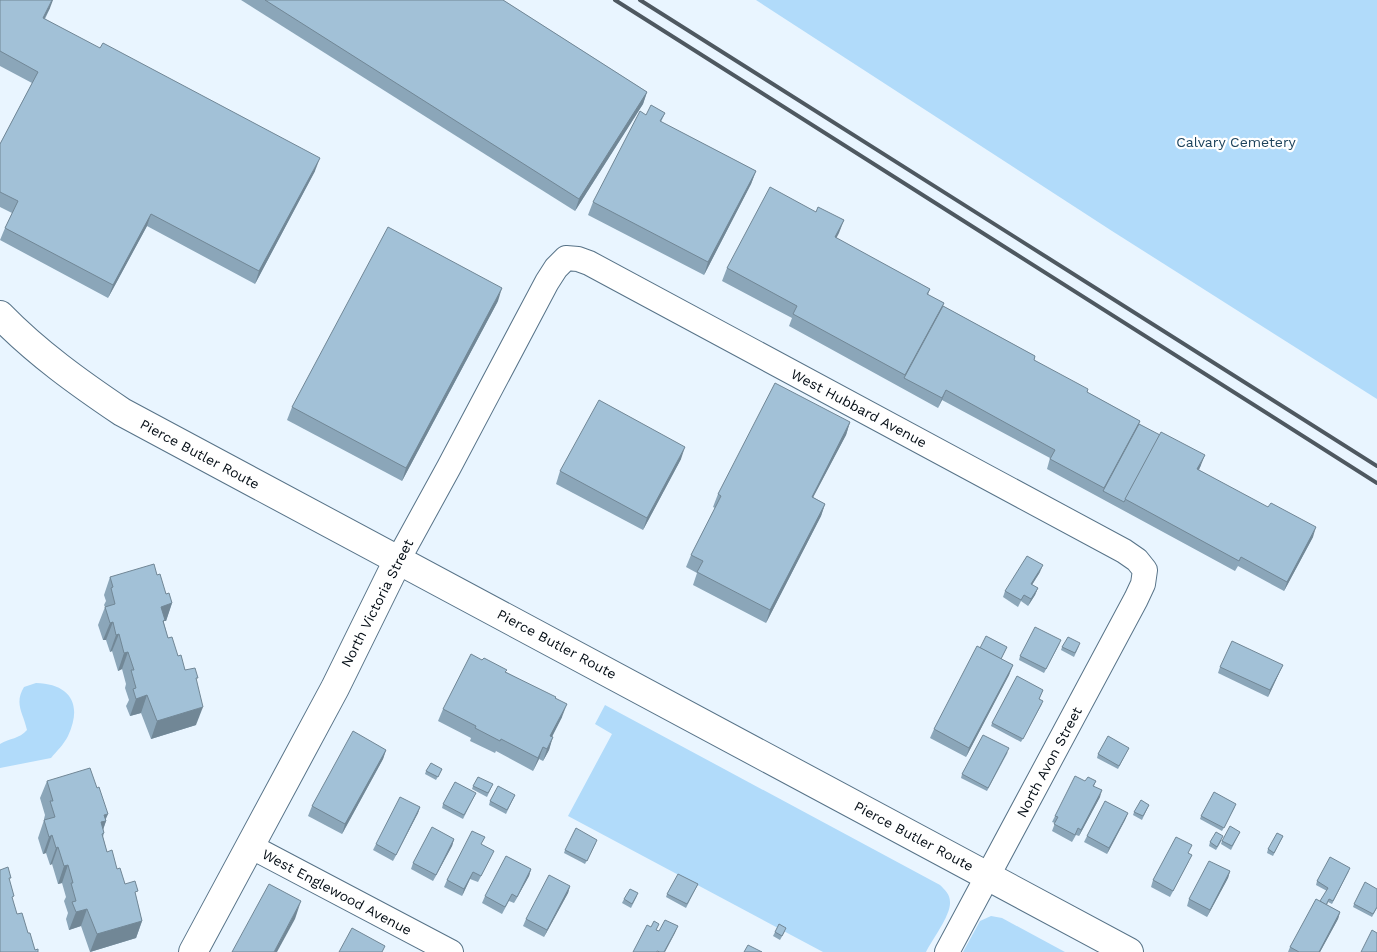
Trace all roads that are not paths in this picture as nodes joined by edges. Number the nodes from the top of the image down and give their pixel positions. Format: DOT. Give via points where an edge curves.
graph roads {
  1 [pos="566,258"];
  2 [pos="0,315"];
  3 [pos="398,560"];
  4 [pos="1145,570"];
  5 [pos="250,846"];
  6 [pos="988,876"];
  7 [pos="193,952"];
  8 [pos="451,952"];
  9 [pos="947,952"];
  10 [pos="1129,952"];
  1 -- 3 [label="street, North Victoria Street" via="547,282"];
  1 -- 4 [label="street, West Hubbard Avenue" via="589,263 1107,542 1137,560"];
  2 -- 3 [label="main road, Pierce Butler Route" via="42,355 122,412"];
  3 -- 5 [label="main road, North Victoria Street" via="335,688"];
  3 -- 6 [label="main road, Pierce Butler Route"];
  4 -- 6 [label="street, North Avon Street" via="1136,599"];
  5 -- 7 [label="main road, North Victoria Street"];
  5 -- 8 [label="street, West Englewood Avenue"];
  6 -- 9 [label="street, North Avon Street"];
  6 -- 10 [label="main road, Pierce Butler Route"];
}
